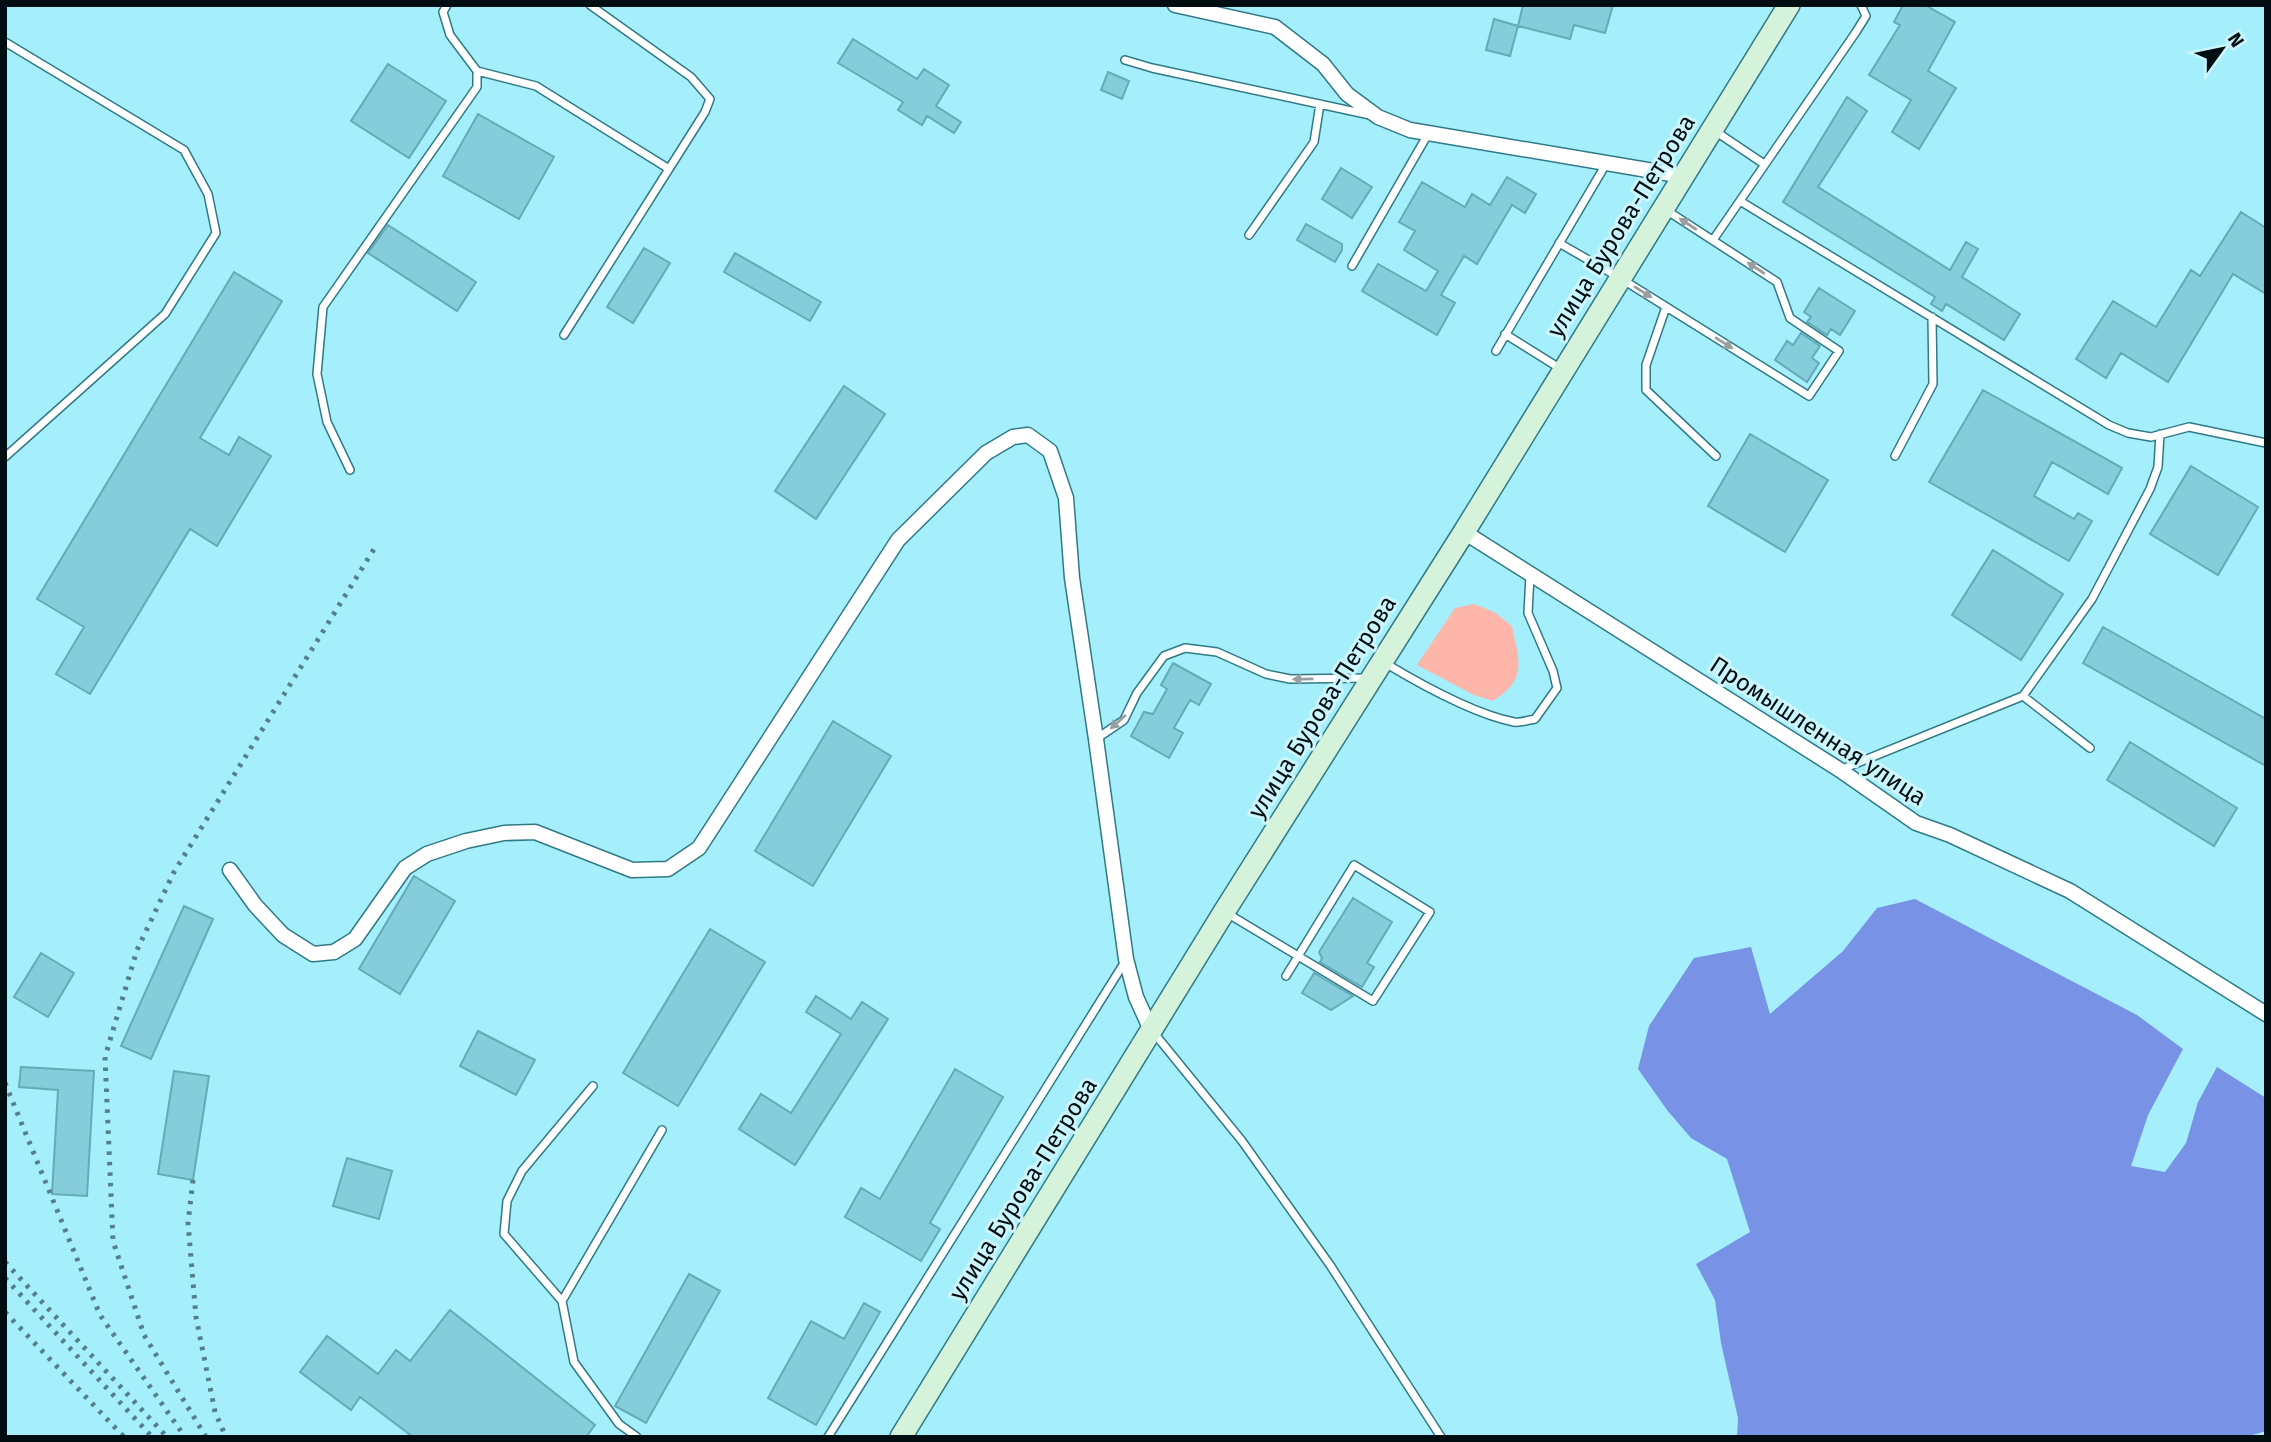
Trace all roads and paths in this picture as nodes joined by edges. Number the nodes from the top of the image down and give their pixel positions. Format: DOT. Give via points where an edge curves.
graph roads {
  1 [pos="447,5"];
  2 [pos="590,5"];
  3 [pos="1175,5"];
  4 [pos="1788,5"];
  5 [pos="1861,5"];
  6 [pos="5,42"];
  7 [pos="1125,60"];
  8 [pos="477,71"];
  9 [pos="1320,104"];
  10 [pos="1378,117"];
  11 [pos="1712,129"];
  12 [pos="1428,133"];
  13 [pos="1606,163"];
  14 [pos="1764,164"];
  15 [pos="670,169"];
  16 [pos="1683,176"];
  17 [pos="1740,201"];
  18 [pos="1663,208"];
  19 [pos="1249,235"];
  20 [pos="1713,240"];
  21 [pos="1559,243"];
  22 [pos="1352,266"];
  23 [pos="1620,278"];
  24 [pos="1666,307"];
  25 [pos="1932,317"];
  26 [pos="1505,334"];
  27 [pos="564,335"];
  28 [pos="1496,351"];
  29 [pos="1563,370"];
  30 [pos="2160,434"];
  31 [pos="2266,443"];
  32 [pos="1716,456"];
  33 [pos="1895,456"];
  34 [pos="5,457"];
  35 [pos="350,470"];
  36 [pos="1464,532"];
  37 [pos="1530,575"];
  38 [pos="1376,670"];
  39 [pos="2023,696"];
  40 [pos="1096,739"];
  41 [pos="2090,748"];
  42 [pos="1840,770"];
  43 [pos="230,870"];
  44 [pos="1224,912"];
  45 [pos="1298,956"];
  46 [pos="1126,959"];
  47 [pos="1286,976"];
  48 [pos="2266,1014"];
  49 [pos="1151,1030"];
  50 [pos="593,1086"];
  51 [pos="662,1130"];
  52 [pos="562,1301"];
  53 [pos="637,1437"];
  54 [pos="828,1437"];
  55 [pos="901,1437"];
  56 [pos="1441,1437"];
  1 -- 8 [label="lane" via="443,12 450,35"];
  2 -- 15 [label="lane" via="691,77 710,99"];
  3 -- 10 [label="street" via="1275,27 1323,64 1347,94"];
  4 -- 11 [label="main road, улица Бурова-Петрова"];
  5 -- 14 [label="lane" via="1866,16 1857,32"];
  6 -- 34 [label="lane" via="184,150 208,194 216,233 165,314"];
  7 -- 9 [label="lane"];
  8 -- 15 [label="lane" via="536,86"];
  8 -- 35 [label="lane" via="477,88 323,307 317,374 327,422"];
  9 -- 10 [label="lane"];
  9 -- 19 [label="lane" via="1314,142"];
  10 -- 12 [label="street"];
  11 -- 14 [label="lane"];
  11 -- 16 [label="main road, улица Бурова-Петрова"];
  12 -- 13 [label="street"];
  12 -- 22 [label="lane"];
  13 -- 16 [label="street"];
  13 -- 21 [label="lane"];
  14 -- 17 [label="lane"];
  15 -- 27 [label="lane"];
  16 -- 18 [label="main road, улица Бурова-Петрова"];
  17 -- 20 [label="lane"];
  17 -- 25 [label="lane"];
  20 -- 18 [label="lane, one-way"];
  18 -- 23 [label="main road, улица Бурова-Петрова"];
  24 -- 20 [label="lane, one-way" via="1808,396 1839,351 1790,318 1777,282"];
  21 -- 23 [label="lane"];
  21 -- 26 [label="lane"];
  23 -- 24 [label="lane, one-way"];
  23 -- 29 [label="main road, улица Бурова-Петрова"];
  24 -- 32 [label="lane" via="1646,365 1646,390"];
  25 -- 30 [label="lane" via="2109,425 2128,433"];
  25 -- 33 [label="lane" via="1933,384"];
  26 -- 28 [label="lane"];
  26 -- 29 [label="lane"];
  29 -- 36 [label="main road, улица Бурова-Петрова"];
  30 -- 31 [label="lane" via="2189,427"];
  30 -- 39 [label="lane" via="2158,467 2150,489 2092,599"];
  36 -- 37 [label="street, Промышленная улица"];
  36 -- 38 [label="main road, улица Бурова-Петрова"];
  37 -- 38 [label="lane" via="1528,612 1557,688 1535,719 1517,723"];
  37 -- 42 [label="street, Промышленная улица"];
  38 -- 40 [label="lane, one-way" via="1290,679 1266,674 1217,652 1185,648 1164,656 1124,720"];
  38 -- 44 [label="main road, улица Бурова-Петрова"];
  39 -- 41 [label="lane"];
  39 -- 42 [label="lane"];
  40 -- 43 [label="street" via="1072,578 1066,498 1050,451 1028,435 1013,437 986,453 898,540 699,848 667,869 632,870 535,832 466,841 427,854 405,868 355,939 334,952 313,954 283,934"];
  40 -- 46 [label="street"];
  42 -- 48 [label="street, Промышленная улица" via="1916,823 2070,891"];
  44 -- 45 [label="lane"];
  44 -- 49 [label="main road, улица Бурова-Петрова"];
  45 -- 45 [label="lane" via="1373,1001 1430,912 1354,865"];
  45 -- 47 [label="lane"];
  46 -- 49 [label="street"];
  46 -- 54 [label="lane"];
  49 -- 55 [label="main road, улица Бурова-Петрова"];
  49 -- 56 [label="lane" via="1242,1141"];
  50 -- 52 [label="lane" via="522,1171 507,1200 504,1234"];
  51 -- 52 [label="lane"];
  52 -- 53 [label="lane" via="574,1362 619,1424"];
}
